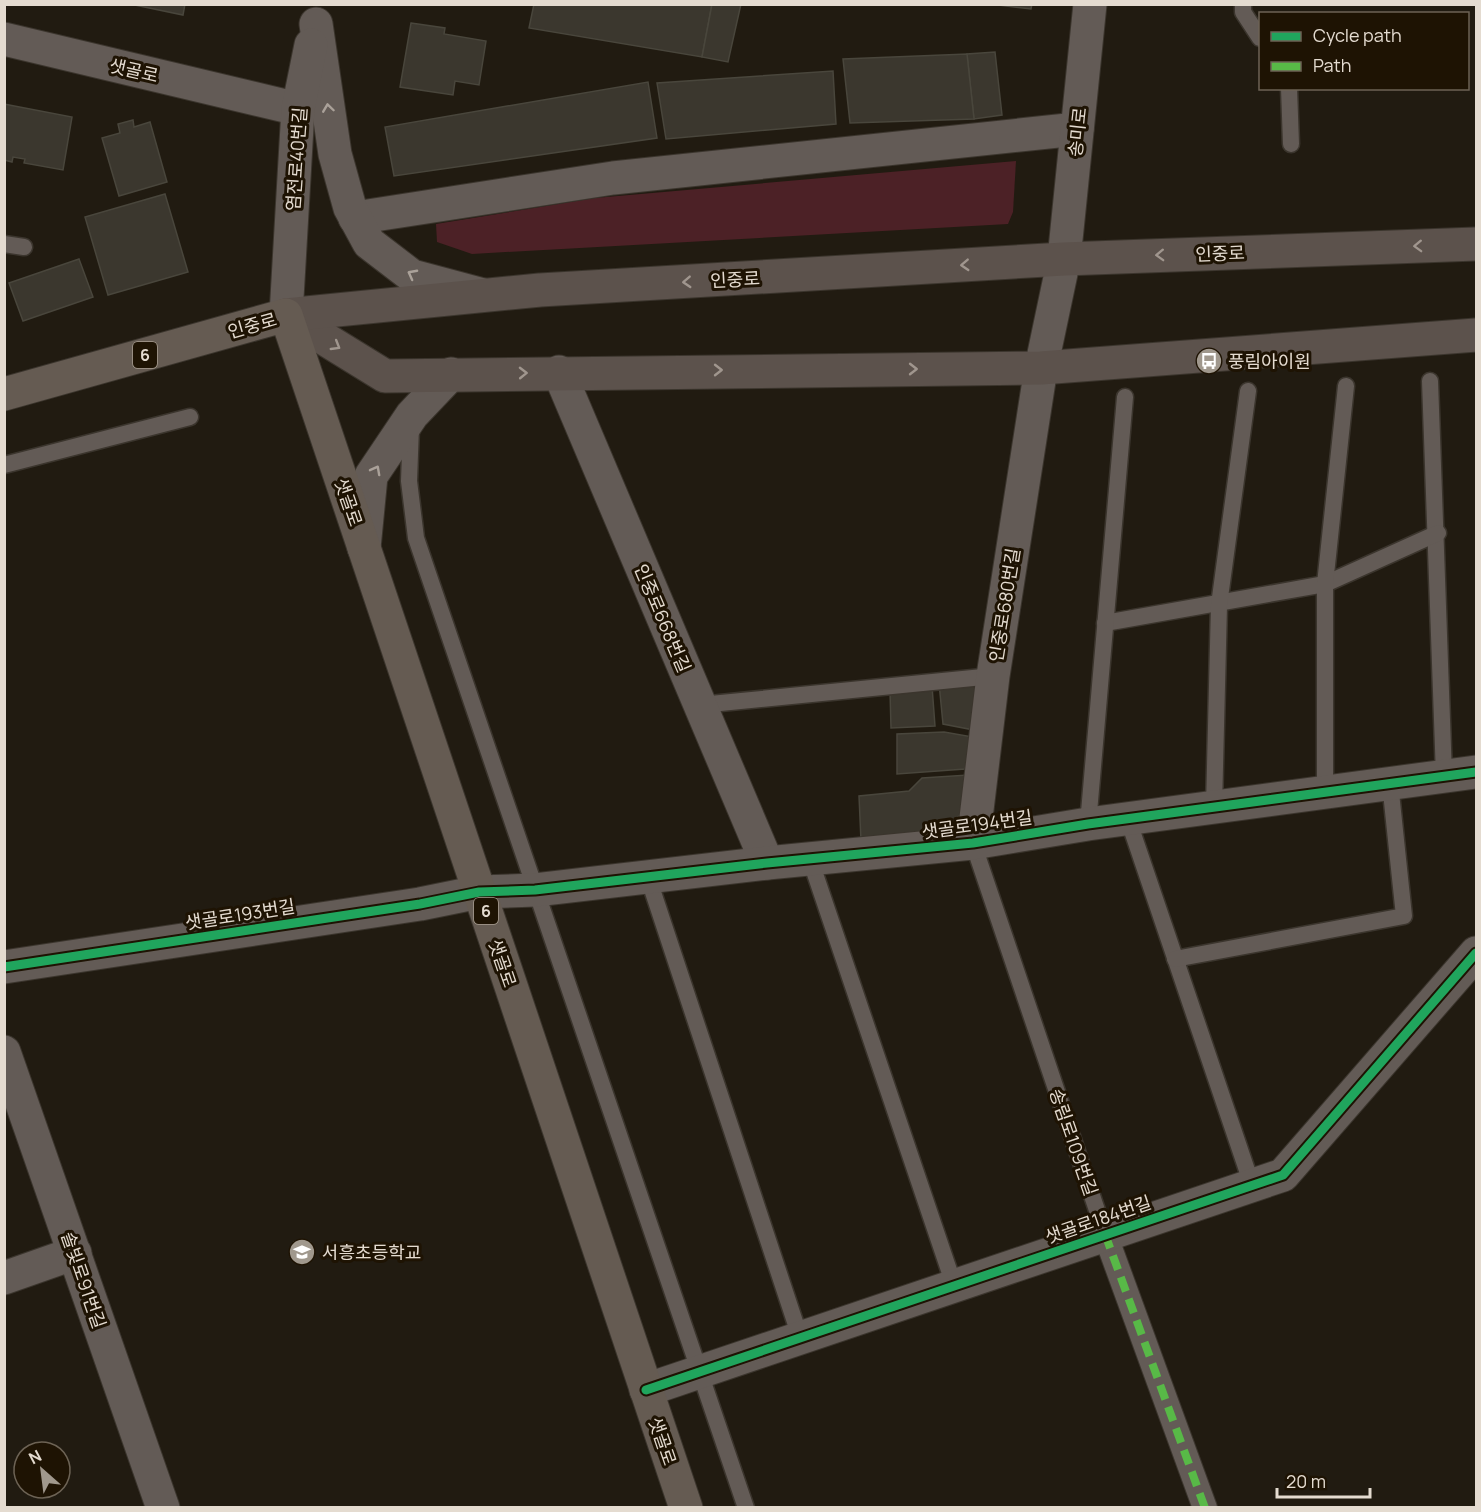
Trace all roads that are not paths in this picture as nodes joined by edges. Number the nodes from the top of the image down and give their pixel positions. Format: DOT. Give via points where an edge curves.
graph roads {
  1 [pos="1090,4"];
  2 [pos="1243,4"];
  3 [pos="318,14"];
  4 [pos="1259,36"];
  5 [pos="4,39"];
  6 [pos="1289,90"];
  7 [pos="298,109"];
  8 [pos="1077,129"];
  9 [pos="1291,144"];
  10 [pos="355,218"];
  11 [pos="4,244"];
  12 [pos="1476,244"];
  13 [pos="24,248"];
  14 [pos="1064,259"];
  15 [pos="488,296"];
  16 [pos="286,315"];
  17 [pos="1476,335"];
  18 [pos="1041,368"];
  19 [pos="559,372"];
  20 [pos="451,374"];
  21 [pos="1430,381"];
  22 [pos="1346,386"];
  23 [pos="1248,391"];
  24 [pos="4,394"];
  25 [pos="1125,397"];
  26 [pos="412,415"];
  27 [pos="190,417"];
  28 [pos="4,465"];
  29 [pos="1438,533"];
  30 [pos="364,548"];
  31 [pos="1325,584"];
  32 [pos="1219,605"];
  33 [pos="1106,623"];
  34 [pos="993,676"];
  35 [pos="700,705"];
  36 [pos="1476,772"];
  37 [pos="1444,776"];
  38 [pos="1390,783"];
  39 [pos="1325,792"];
  40 [pos="1214,807"];
  41 [pos="1128,819"];
  42 [pos="1088,824"];
  43 [pos="973,843"];
  44 [pos="810,859"];
  45 [pos="768,863"];
  46 [pos="648,877"];
  47 [pos="535,890"];
  48 [pos="480,892"];
  49 [pos="1476,953"];
  50 [pos="1175,959"];
  51 [pos="4,967"];
  52 [pos="4,1052"];
  53 [pos="1252,1185"];
  54 [pos="1105,1234"];
  55 [pos="75,1253"];
  56 [pos="4,1278"];
  57 [pos="954,1285"];
  58 [pos="800,1337"];
  59 [pos="700,1371"];
  60 [pos="646,1390"];
  61 [pos="163,1508"];
  62 [pos="686,1508"];
  63 [pos="746,1508"];
  64 [pos="1205,1508"];
  1 -- 8 [label="street, 송미로"];
  2 -- 4 [label="lane" via="1243,12"];
  3 -- 7 [label="street, 염전로40번길"];
  10 -- 3 [label="street, one-way" via="335,154"];
  5 -- 7 [label="street, 샛골로"];
  6 -- 9 [label="lane"];
  7 -- 16 [label="street, 염전로40번길"];
  8 -- 10 [label="street" via="612,178"];
  8 -- 14 [label="street, 송미로"];
  15 -- 10 [label="street, one-way" via="412,276 369,243"];
  11 -- 13 [label="lane"];
  12 -- 14 [label="main road, 인중로, one-way"];
  14 -- 15 [label="main road, 인중로, one-way"];
  14 -- 18 [label="street, 송미로"];
  15 -- 16 [label="main road, 인중로"];
  16 -- 20 [label="main road, one-way" via="385,376"];
  16 -- 24 [label="main road, 인중로 / 6"];
  16 -- 30 [label="main road, 샛골로 / 6"];
  17 -- 18 [label="main road"];
  19 -- 18 [label="main road, one-way"];
  18 -- 34 [label="street, 인중로680번길"];
  20 -- 19 [label="main road, one-way"];
  19 -- 35 [label="street, 인중로668번길"];
  20 -- 26 [label="street"];
  21 -- 29 [label="lane"];
  22 -- 31 [label="lane"];
  23 -- 32 [label="lane"];
  25 -- 33 [label="lane"];
  30 -- 26 [label="street, one-way" via="371,476"];
  26 -- 47 [label="lane" via="409,482 416,538"];
  27 -- 28 [label="lane"];
  29 -- 31 [label="lane"];
  29 -- 37 [label="lane"];
  30 -- 48 [label="main road, 샛골로 / 6"];
  31 -- 32 [label="lane"];
  31 -- 39 [label="lane"];
  32 -- 33 [label="lane"];
  32 -- 40 [label="lane"];
  33 -- 42 [label="lane"];
  34 -- 35 [label="lane"];
  34 -- 43 [label="street, 인중로680번길"];
  35 -- 45 [label="street, 인중로668번길"];
  36 -- 37 [label="street, 샛골로194번길"];
  37 -- 38 [label="street, 샛골로194번길"];
  38 -- 39 [label="street, 샛골로194번길"];
  38 -- 50 [label="lane" via="1404,916"];
  39 -- 40 [label="street, 샛골로194번길"];
  40 -- 41 [label="street, 샛골로194번길"];
  41 -- 42 [label="street, 샛골로194번길"];
  41 -- 50 [label="lane"];
  42 -- 43 [label="street, 샛골로194번길"];
  43 -- 44 [label="street, 샛골로194번길"];
  43 -- 54 [label="lane, 송림로109번길"];
  44 -- 45 [label="street, 샛골로194번길"];
  44 -- 57 [label="lane"];
  45 -- 46 [label="street, 샛골로194번길"];
  46 -- 47 [label="street, 샛골로194번길"];
  46 -- 58 [label="lane"];
  47 -- 48 [label="street, 샛골로194번길"];
  47 -- 59 [label="lane"];
  48 -- 51 [label="street, 샛골로193번길"];
  48 -- 60 [label="main road, 샛골로 / 6"];
  49 -- 53 [label="street, 샛골로184번길" via="1283,1174"];
  50 -- 53 [label="lane"];
  52 -- 55 [label="street, 솔빛로91번길"];
  53 -- 54 [label="street, 샛골로184번길"];
  54 -- 57 [label="street, 샛골로184번길"];
  54 -- 64 [label="street, 송림로109번길"];
  55 -- 56 [label="street"];
  55 -- 61 [label="street, 솔빛로91번길"];
  57 -- 58 [label="street, 샛골로184번길"];
  58 -- 59 [label="street, 샛골로184번길"];
  59 -- 60 [label="street, 샛골로184번길"];
  59 -- 63 [label="lane"];
  60 -- 62 [label="main road, 샛골로 / 6"];
}
